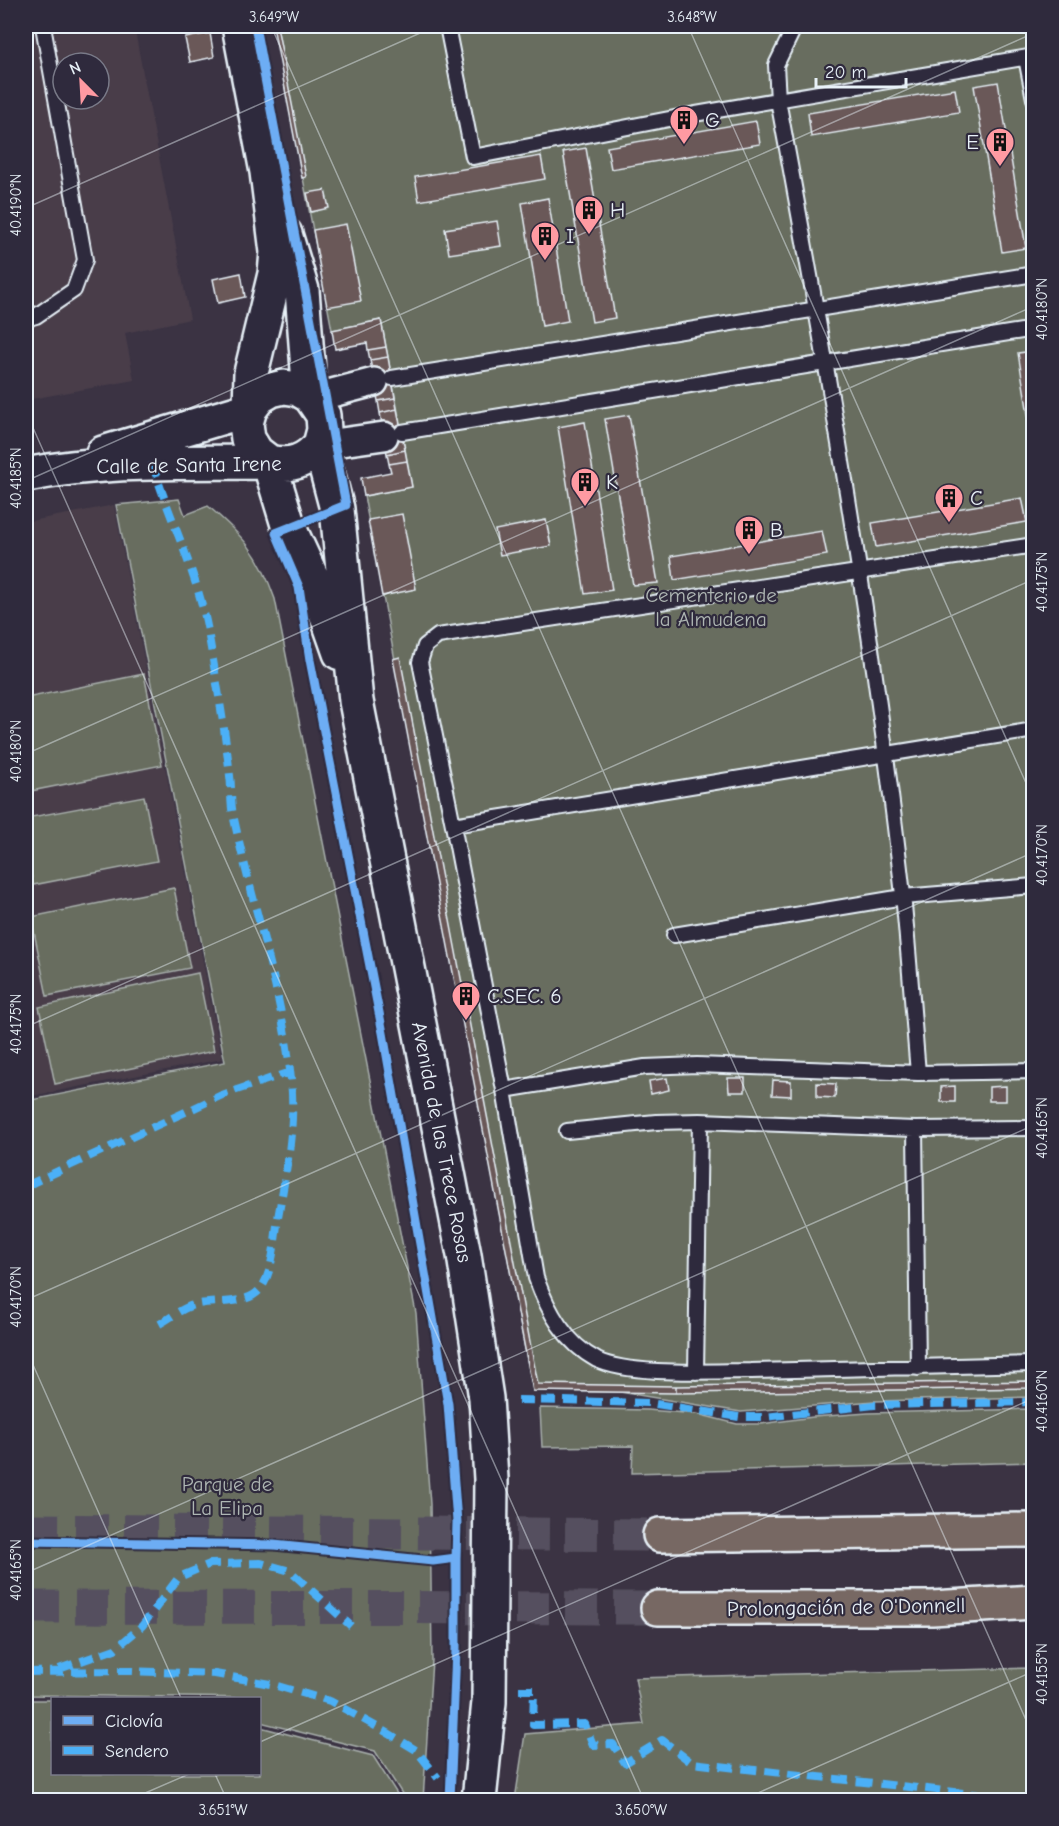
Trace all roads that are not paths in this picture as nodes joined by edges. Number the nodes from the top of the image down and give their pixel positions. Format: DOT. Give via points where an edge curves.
graph roads {
  1 [pos="43,26"];
  2 [pos="239,26"];
  3 [pos="447,26"];
  4 [pos="795,26"];
  5 [pos="1030,57"];
  6 [pos="1033,94"];
  7 [pos="778,99"];
  8 [pos="1034,99"];
  9 [pos="267,172"];
  10 [pos="1034,274"];
  11 [pos="816,307"];
  12 [pos="26,319"];
  13 [pos="1034,329"];
  14 [pos="825,363"];
  15 [pos="383,380"];
  16 [pos="312,397"];
  17 [pos="254,403"];
  18 [pos="393,434"];
  19 [pos="320,445"];
  20 [pos="268,462"];
  21 [pos="58,469"];
  22 [pos="26,475"];
  23 [pos="1034,545"];
  24 [pos="859,571"];
  25 [pos="356,700"];
  26 [pos="1034,730"];
  27 [pos="885,753"];
  28 [pos="453,825"];
  29 [pos="1034,886"];
  30 [pos="903,897"];
  31 [pos="674,935"];
  32 [pos="1034,1071"];
  33 [pos="918,1073"];
  34 [pos="504,1090"];
  35 [pos="700,1121"];
  36 [pos="1034,1128"];
  37 [pos="915,1129"];
  38 [pos="567,1131"];
  39 [pos="1034,1364"];
  40 [pos="918,1368"];
  41 [pos="696,1372"];
  42 [pos="1034,1530"];
  43 [pos="660,1535"];
  44 [pos="1034,1602"];
  45 [pos="658,1608"];
  46 [pos="932,1608"];
  47 [pos="1034,1624"];
  48 [pos="479,1800"];
  1 -- 12 [label="lane" via="85,260 74,290"];
  2 -- 9 [label="street, Avenida de las Trece Rosas"];
  3 -- 7 [label="lane" via="473,157"];
  4 -- 7 [label="lane" via="776,65"];
  5 -- 6 [label="lane"];
  5 -- 7 [label="lane"];
  6 -- 8 [label="lane"];
  7 -- 11 [label="lane"];
  9 -- 16 [label="street, Avenida de las Trece Rosas" via="302,290"];
  9 -- 17 [label="street, Avenida de las Trece Rosas" via="277,252 251,373"];
  10 -- 11 [label="lane"];
  11 -- 14 [label="lane"];
  11 -- 15 [label="lane"];
  13 -- 14 [label="lane"];
  14 -- 18 [label="lane"];
  14 -- 24 [label="lane"];
  15 -- 16 [label="street"];
  16 -- 17 [label="street, Calle de Santa Irene" via="284,387 271,390"];
  16 -- 19 [label="street, Avenida de las Trece Rosas" via="322,415"];
  17 -- 20 [label="street, Avenida de las Trece Rosas" via="246,423 248,439"];
  17 -- 21 [label="street, Calle de Santa Irene"];
  18 -- 19 [label="street, Calle de Santa Irene"];
  19 -- 20 [label="street, Calle de Santa Irene" via="297,463"];
  19 -- 25 [label="street, Avenida de las Trece Rosas" via="337,509"];
  20 -- 21 [label="street, Calle de Santa Irene" via="184,461"];
  20 -- 25 [label="street, Avenida de las Trece Rosas" via="289,528 319,594"];
  21 -- 22 [label="street, Calle de Santa Irene"];
  23 -- 24 [label="lane"];
  24 -- 27 [label="lane"];
  24 -- 28 [label="lane" via="438,636 425,646 420,662"];
  25 -- 48 [label="street, Avenida de las Trece Rosas" via="466,1266 486,1398 491,1479 489,1702"];
  26 -- 27 [label="lane"];
  27 -- 28 [label="lane"];
  27 -- 30 [label="lane"];
  28 -- 34 [label="lane"];
  29 -- 30 [label="lane"];
  30 -- 31 [label="lane"];
  30 -- 33 [label="lane"];
  32 -- 33 [label="lane"];
  33 -- 34 [label="lane" via="697,1065 645,1067"];
  34 -- 41 [label="lane" via="536,1278 560,1328 598,1360 627,1369"];
  35 -- 37 [label="lane"];
  35 -- 38 [label="lane"];
  35 -- 41 [label="lane"];
  36 -- 37 [label="lane"];
  37 -- 40 [label="lane"];
  39 -- 40 [label="lane"];
  40 -- 41 [label="lane"];
  42 -- 43 [label="highway"];
  44 -- 46 [label="highway, Prolongación de O'Donnell"];
  45 -- 46 [label="highway, Prolongación de O'Donnell"];
  46 -- 47 [label="highway"];
}
